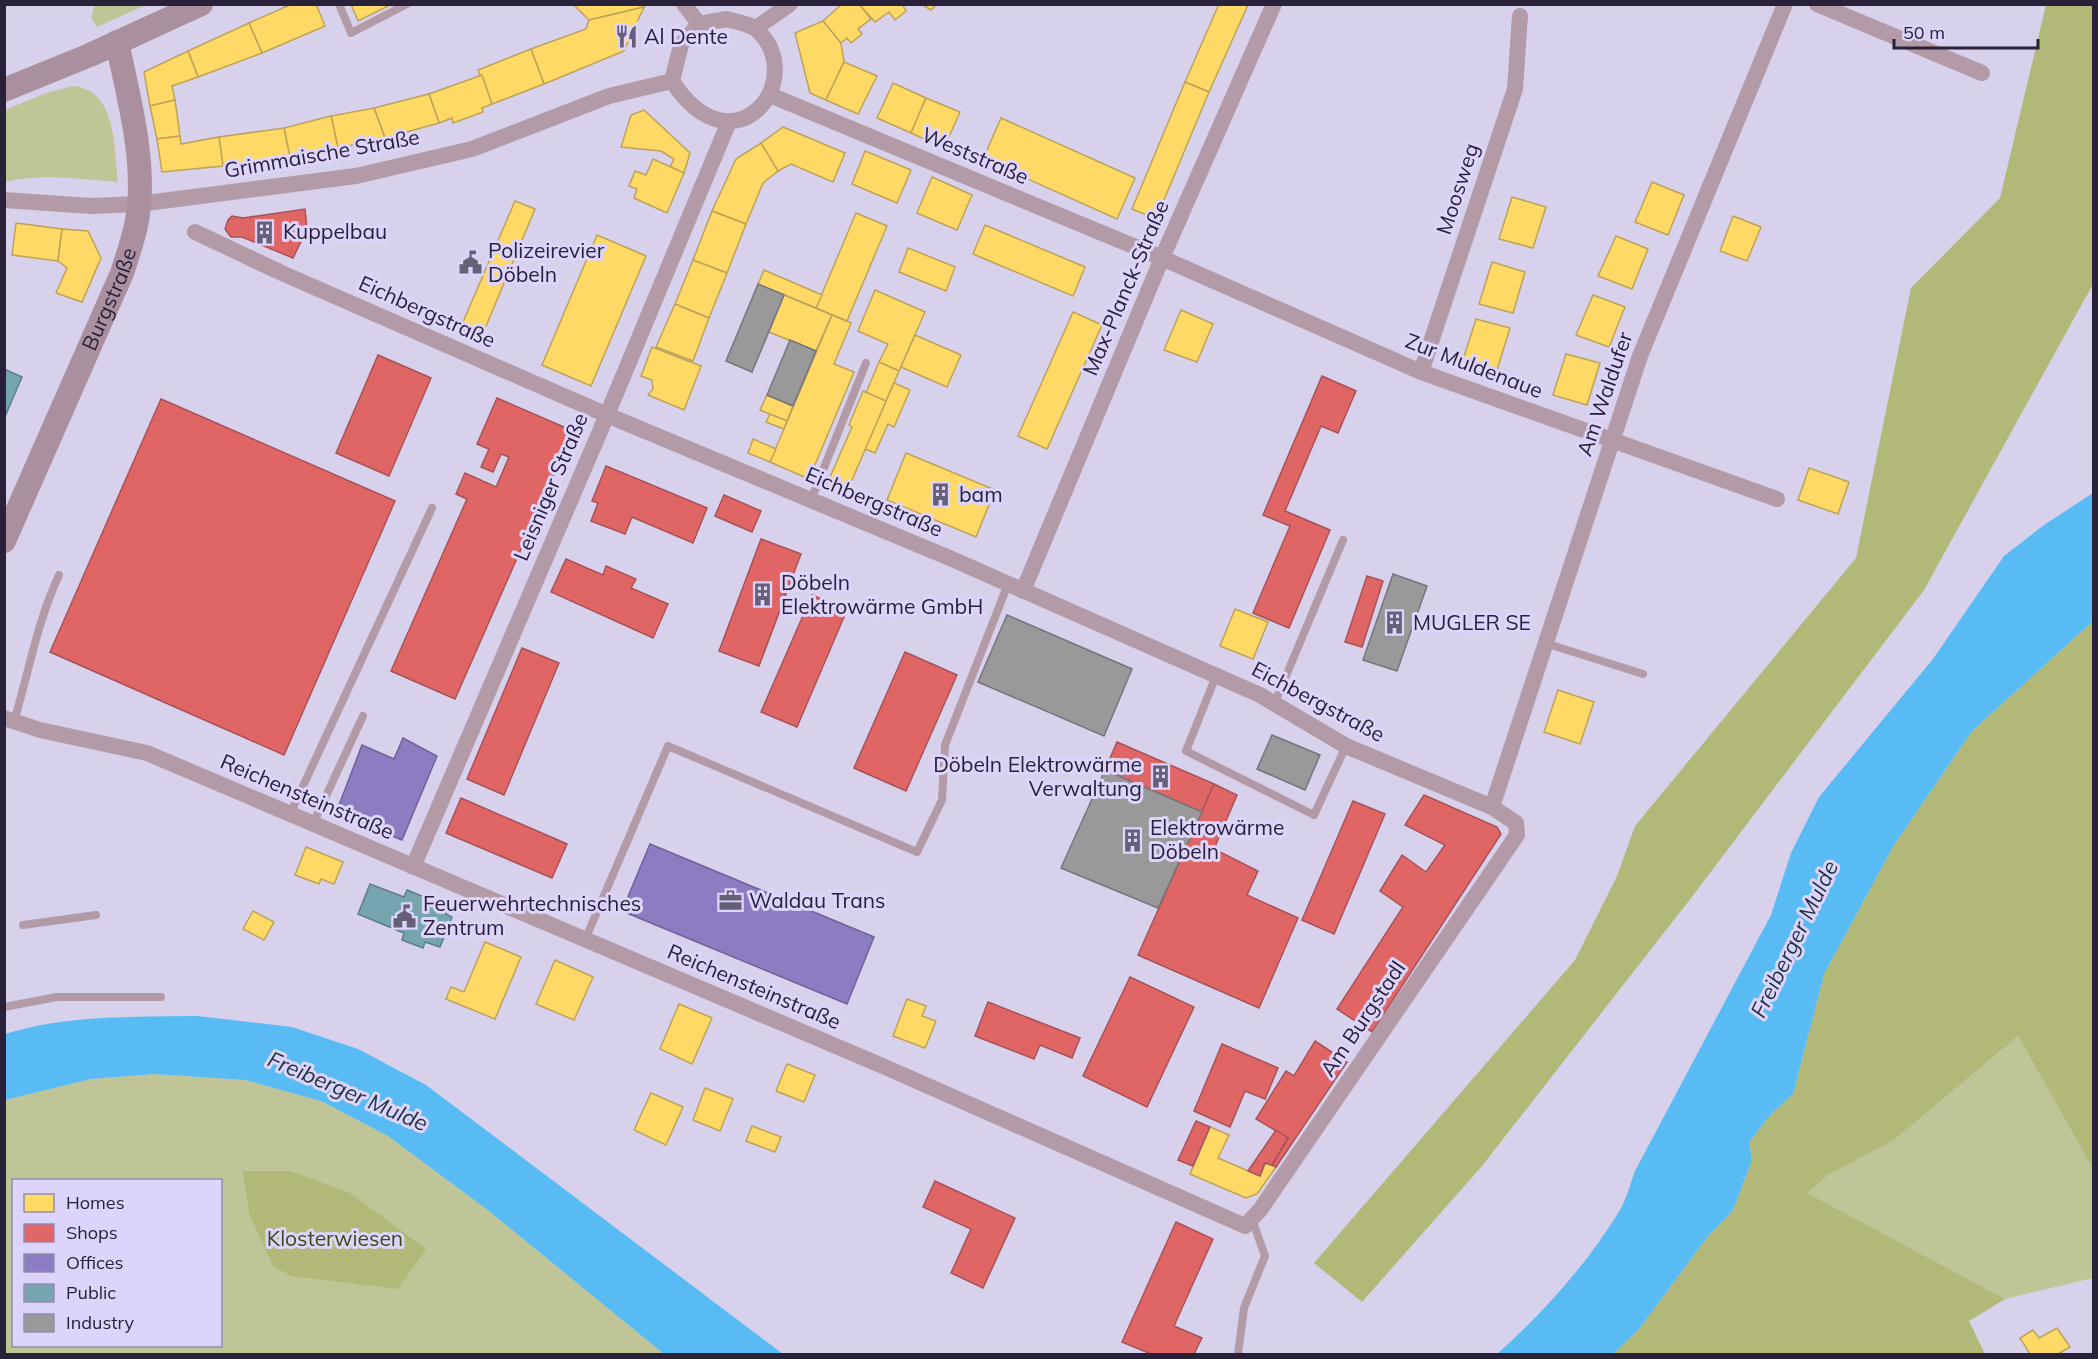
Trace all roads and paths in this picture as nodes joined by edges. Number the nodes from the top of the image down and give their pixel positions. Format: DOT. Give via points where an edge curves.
graph roads {
  1 [pos="201,4"];
  2 [pos="339,4"];
  3 [pos="407,4"];
  4 [pos="684,4"];
  5 [pos="790,4"];
  6 [pos="1274,4"];
  7 [pos="1785,4"];
  8 [pos="1817,4"];
  9 [pos="1520,16"];
  10 [pos="699,24"];
  11 [pos="756,28"];
  12 [pos="117,42"];
  13 [pos="1982,73"];
  14 [pos="672,81"];
  15 [pos="4,90"];
  16 [pos="770,95"];
  17 [pos="728,124"];
  18 [pos="4,200"];
  19 [pos="139,204"];
  20 [pos="195,232"];
  21 [pos="1162,258"];
  22 [pos="866,363"];
  23 [pos="1421,372"];
  24 [pos="607,415"];
  25 [pos="1613,441"];
  26 [pos="1777,499"];
  27 [pos="811,500"];
  28 [pos="432,508"];
  29 [pos="1343,540"];
  30 [pos="4,541"];
  31 [pos="59,575"];
  32 [pos="1016,587"];
  33 [pos="1544,642"];
  34 [pos="1643,674"];
  35 [pos="1216,676"];
  36 [pos="1275,702"];
  37 [pos="363,717"];
  38 [pos="9,720"];
  39 [pos="1346,746"];
  40 [pos="1492,807"];
  41 [pos="290,814"];
  42 [pos="313,824"];
  43 [pos="1517,836"];
  44 [pos="412,867"];
  45 [pos="96,915"];
  46 [pos="23,924"];
  47 [pos="585,940"];
  48 [pos="161,997"];
  49 [pos="4,1007"];
  50 [pos="1248,1222"];
  51 [pos="1238,1354"];
  1 -- 12 [label="main road"];
  2 -- 3 [label="lane" via="351,33"];
  4 -- 10 [label="street"];
  5 -- 11 [label="street"];
  6 -- 21 [label="street, Max-Planck-Straße"];
  7 -- 25 [label="street, Am Waldufer" via="1640,356"];
  8 -- 13 [label="street"];
  9 -- 23 [label="street, Moosweg" via="1515,89"];
  10 -- 11 [label="street" via="727,19"];
  10 -- 14 [label="street" via="681,45"];
  11 -- 16 [label="street" via="775,66"];
  12 -- 15 [label="main road"];
  12 -- 19 [label="main road, Burgstraße" via="137,155"];
  14 -- 17 [label="street" via="684,99 705,117"];
  14 -- 19 [label="street, Grimmaische Straße" via="609,96 472,149 303,184"];
  16 -- 17 [label="street" via="756,113"];
  16 -- 21 [label="street, Weststraße"];
  17 -- 24 [label="street, Leisniger Straße"];
  18 -- 19 [label="street, Grimmaische Straße" via="91,206"];
  19 -- 30 [label="main road, Burgstraße" via="135,233 122,273"];
  20 -- 24 [label="street, Eichbergstraße"];
  21 -- 23 [label="street, Zur Muldenaue"];
  21 -- 32 [label="street, Max-Planck-Straße"];
  22 -- 27 [label="lane"];
  23 -- 25 [label="street, Zur Muldenaue"];
  24 -- 27 [label="street, Eichbergstraße"];
  24 -- 44 [label="street, Leisniger Straße"];
  25 -- 26 [label="street, Zur Muldenaue"];
  25 -- 33 [label="street, Am Waldufer"];
  27 -- 32 [label="street, Eichbergstraße"];
  28 -- 41 [label="lane"];
  29 -- 36 [label="lane"];
  31 -- 38 [label="lane" via="36,634 28,676"];
  32 -- 35 [label="street, Eichbergstraße"];
  32 -- 47 [label="lane" via="945,745 942,800 917,852 668,746"];
  33 -- 34 [label="lane"];
  33 -- 40 [label="street, Am Waldufer"];
  35 -- 36 [label="street, Eichbergstraße"];
  35 -- 39 [label="lane" via="1185,751 1314,815"];
  36 -- 39 [label="street, Eichbergstraße"];
  37 -- 42 [label="lane"];
  38 -- 41 [label="street, Reichensteinstraße" via="147,753"];
  39 -- 40 [label="street, Eichbergstraße"];
  40 -- 43 [label="street, Eichbergstraße" via="1516,823"];
  41 -- 42 [label="street, Reichensteinstraße"];
  42 -- 44 [label="street, Reichensteinstraße"];
  43 -- 50 [label="street, Am Burgstadl"];
  44 -- 47 [label="street, Reichensteinstraße"];
  45 -- 46 [label="lane"];
  47 -- 50 [label="street, Reichensteinstraße"];
  48 -- 49 [label="lane" via="57,997"];
  50 -- 51 [label="lane" via="1265,1256 1244,1308"];
}
